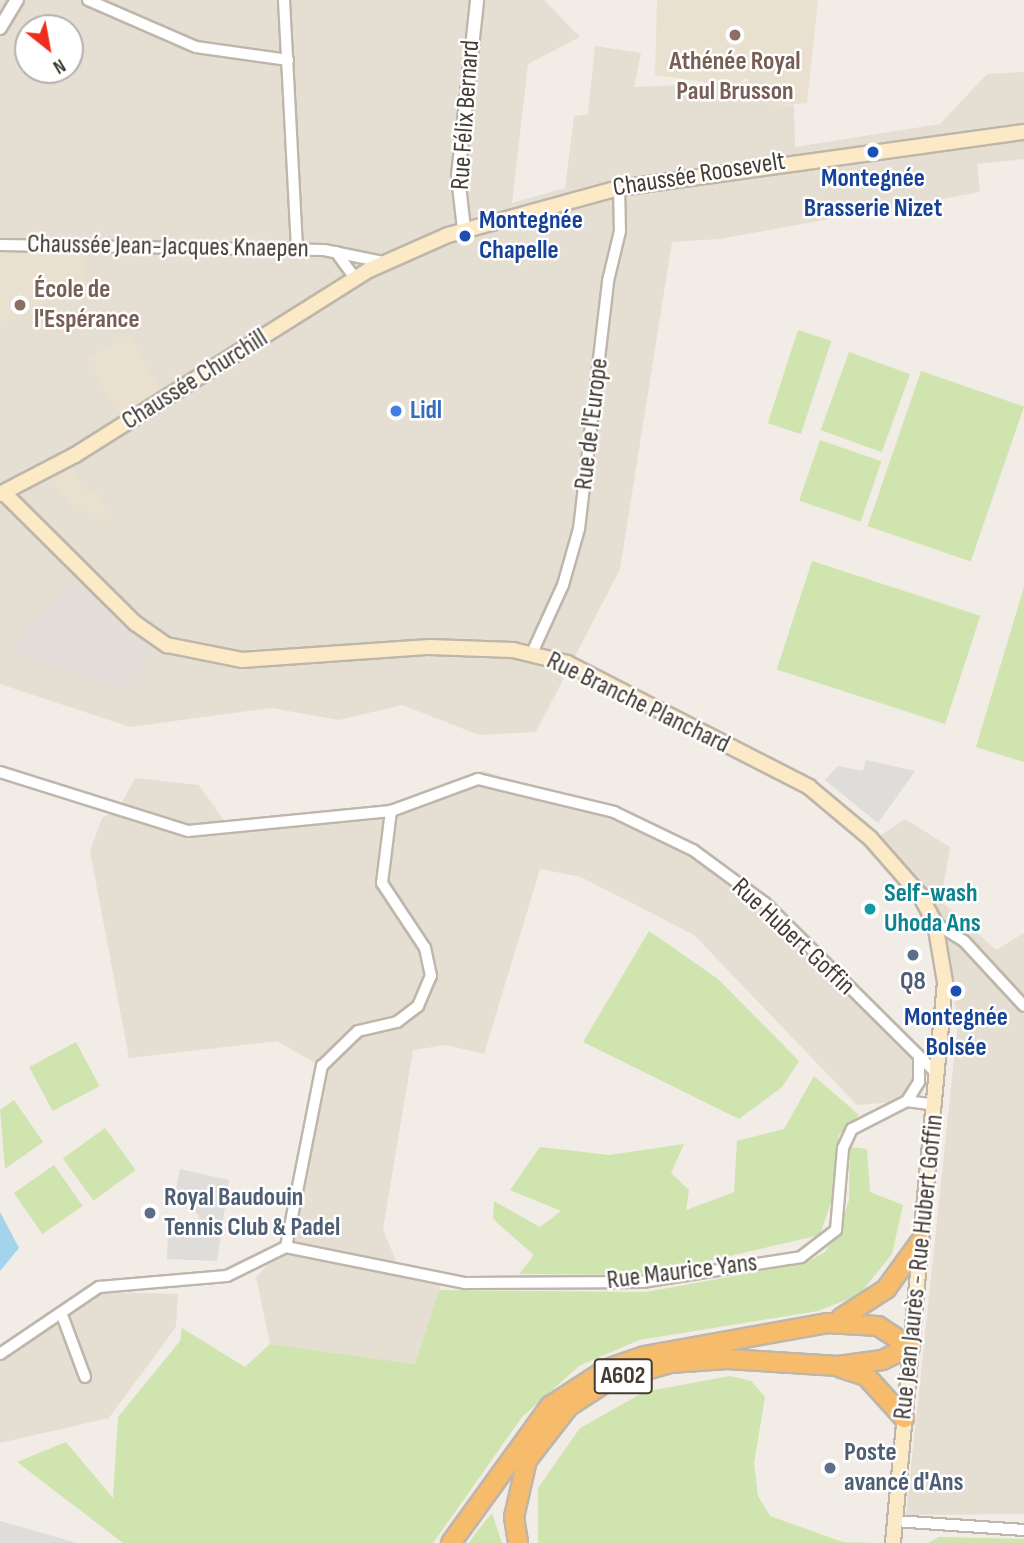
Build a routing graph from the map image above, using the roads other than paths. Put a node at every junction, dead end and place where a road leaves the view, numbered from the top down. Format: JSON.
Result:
{"nodes":[{"id":1,"x":17,"y":0,"type":"edge"},
{"id":2,"x":88,"y":0,"type":"edge"},
{"id":3,"x":284,"y":0,"type":"edge"},
{"id":4,"x":477,"y":0,"type":"edge"},
{"id":5,"x":0,"y":28,"type":"edge"},
{"id":6,"x":288,"y":60,"type":"junction"},
{"id":7,"x":1024,"y":132,"type":"edge"},
{"id":8,"x":619,"y":188,"type":"junction"},
{"id":9,"x":464,"y":229,"type":"junction"},
{"id":10,"x":0,"y":245,"type":"edge"},
{"id":11,"x":297,"y":250,"type":"junction"},
{"id":12,"x":336,"y":252,"type":"junction"},
{"id":13,"x":383,"y":262,"type":"junction"},
{"id":14,"x":355,"y":278,"type":"junction"},
{"id":15,"x":1,"y":492,"type":"edge"},
{"id":16,"x":532,"y":653,"type":"junction"},
{"id":17,"x":0,"y":772,"type":"edge"},
{"id":18,"x":391,"y":811,"type":"junction"},
{"id":19,"x":935,"y":923,"type":"junction"},
{"id":20,"x":1024,"y":1006,"type":"edge"},
{"id":21,"x":919,"y":1056,"type":"junction"},
{"id":22,"x":939,"y":1076,"type":"junction"},
{"id":23,"x":907,"y":1101,"type":"junction"},
{"id":24,"x":935,"y":1105,"type":"junction"},
{"id":25,"x":920,"y":1242,"type":"junction"},
{"id":26,"x":286,"y":1247,"type":"junction"},
{"id":27,"x":62,"y":1315,"type":"junction"},
{"id":28,"x":827,"y":1323,"type":"junction"},
{"id":29,"x":910,"y":1347,"type":"junction"},
{"id":30,"x":0,"y":1354,"type":"edge"},
{"id":31,"x":838,"y":1366,"type":"junction"},
{"id":32,"x":85,"y":1377,"type":"dead end"},
{"id":33,"x":904,"y":1418,"type":"junction"},
{"id":34,"x":895,"y":1521,"type":"junction"},
{"id":35,"x":1024,"y":1530,"type":"edge"},
{"id":36,"x":451,"y":1543,"type":"edge"},
{"id":37,"x":518,"y":1543,"type":"edge"},
{"id":38,"x":893,"y":1543,"type":"edge"}],
"edges":[{"from":1,"to":5,"type":"street"},
{"from":2,"to":6,"type":"street"},
{"from":3,"to":6,"type":"street"},
{"from":4,"to":9,"type":"street","name":"Rue Félix Bernard"},
{"from":6,"to":11,"type":"street"},
{"from":7,"to":8,"type":"main road","name":"Chaussée Roosevelt"},
{"from":8,"to":9,"type":"main road","name":"Chaussée Roosevelt"},
{"from":8,"to":16,"type":"street","name":"Rue de l'Europe"},
{"from":9,"to":13,"type":"main road","name":"Chaussée Roosevelt"},
{"from":10,"to":11,"type":"street","name":"Chaussée Jean-Jacques Knaepen"},
{"from":11,"to":12,"type":"street","name":"Chaussée Jean-Jacques Knaepen"},
{"from":12,"to":13,"type":"street","name":"Chaussée Jean-Jacques Knaepen"},
{"from":12,"to":14,"type":"street","name":"Chaussée Jean-Jacques Knaepen"},
{"from":13,"to":14,"type":"main road","name":"Chaussée Churchill"},
{"from":14,"to":15,"type":"main road","name":"Chaussée Churchill"},
{"from":15,"to":16,"type":"main road","name":"Rue Branche Planchard"},
{"from":16,"to":19,"type":"main road","name":"Rue Branche Planchard"},
{"from":17,"to":18,"type":"street","name":"Rue Hubert Goffin"},
{"from":18,"to":21,"type":"street","name":"Rue Hubert Goffin"},
{"from":18,"to":26,"type":"street"},
{"from":19,"to":20,"type":"street","name":"Rue Branche Planchard"},
{"from":19,"to":22,"type":"main road","name":"Rue Jean Jaurès - Rue Hubert Goffin"},
{"from":21,"to":22,"type":"street","name":"Rue Hubert Goffin"},
{"from":21,"to":23,"type":"street"},
{"from":22,"to":24,"type":"main road","name":"Rue Jean Jaurès - Rue Hubert Goffin"},
{"from":23,"to":24,"type":"street"},
{"from":23,"to":26,"type":"street","name":"Rue Maurice Yans"},
{"from":24,"to":25,"type":"main road","name":"Rue Jean Jaurès - Rue Hubert Goffin"},
{"from":25,"to":28,"type":"highway","number":"A602"},
{"from":25,"to":29,"type":"main road","name":"Rue Jean Jaurès - Rue Hubert Goffin"},
{"from":26,"to":27,"type":"street"},
{"from":27,"to":30,"type":"street"},
{"from":27,"to":32,"type":"street"},
{"from":28,"to":29,"type":"highway","number":"A602"},
{"from":28,"to":36,"type":"highway","number":"A602"},
{"from":29,"to":31,"type":"highway","number":"A602"},
{"from":29,"to":33,"type":"main road","name":"Rue Jean Jaurès - Rue Hubert Goffin"},
{"from":31,"to":33,"type":"highway","number":"A602"},
{"from":31,"to":37,"type":"highway","number":"A602"},
{"from":33,"to":34,"type":"main road","name":"Rue Jean Jaurès - Rue Hubert Goffin"},
{"from":34,"to":35,"type":"street"},
{"from":34,"to":38,"type":"main road","name":"Rue Jean Jaurès - Rue Hubert Goffin"}]}
